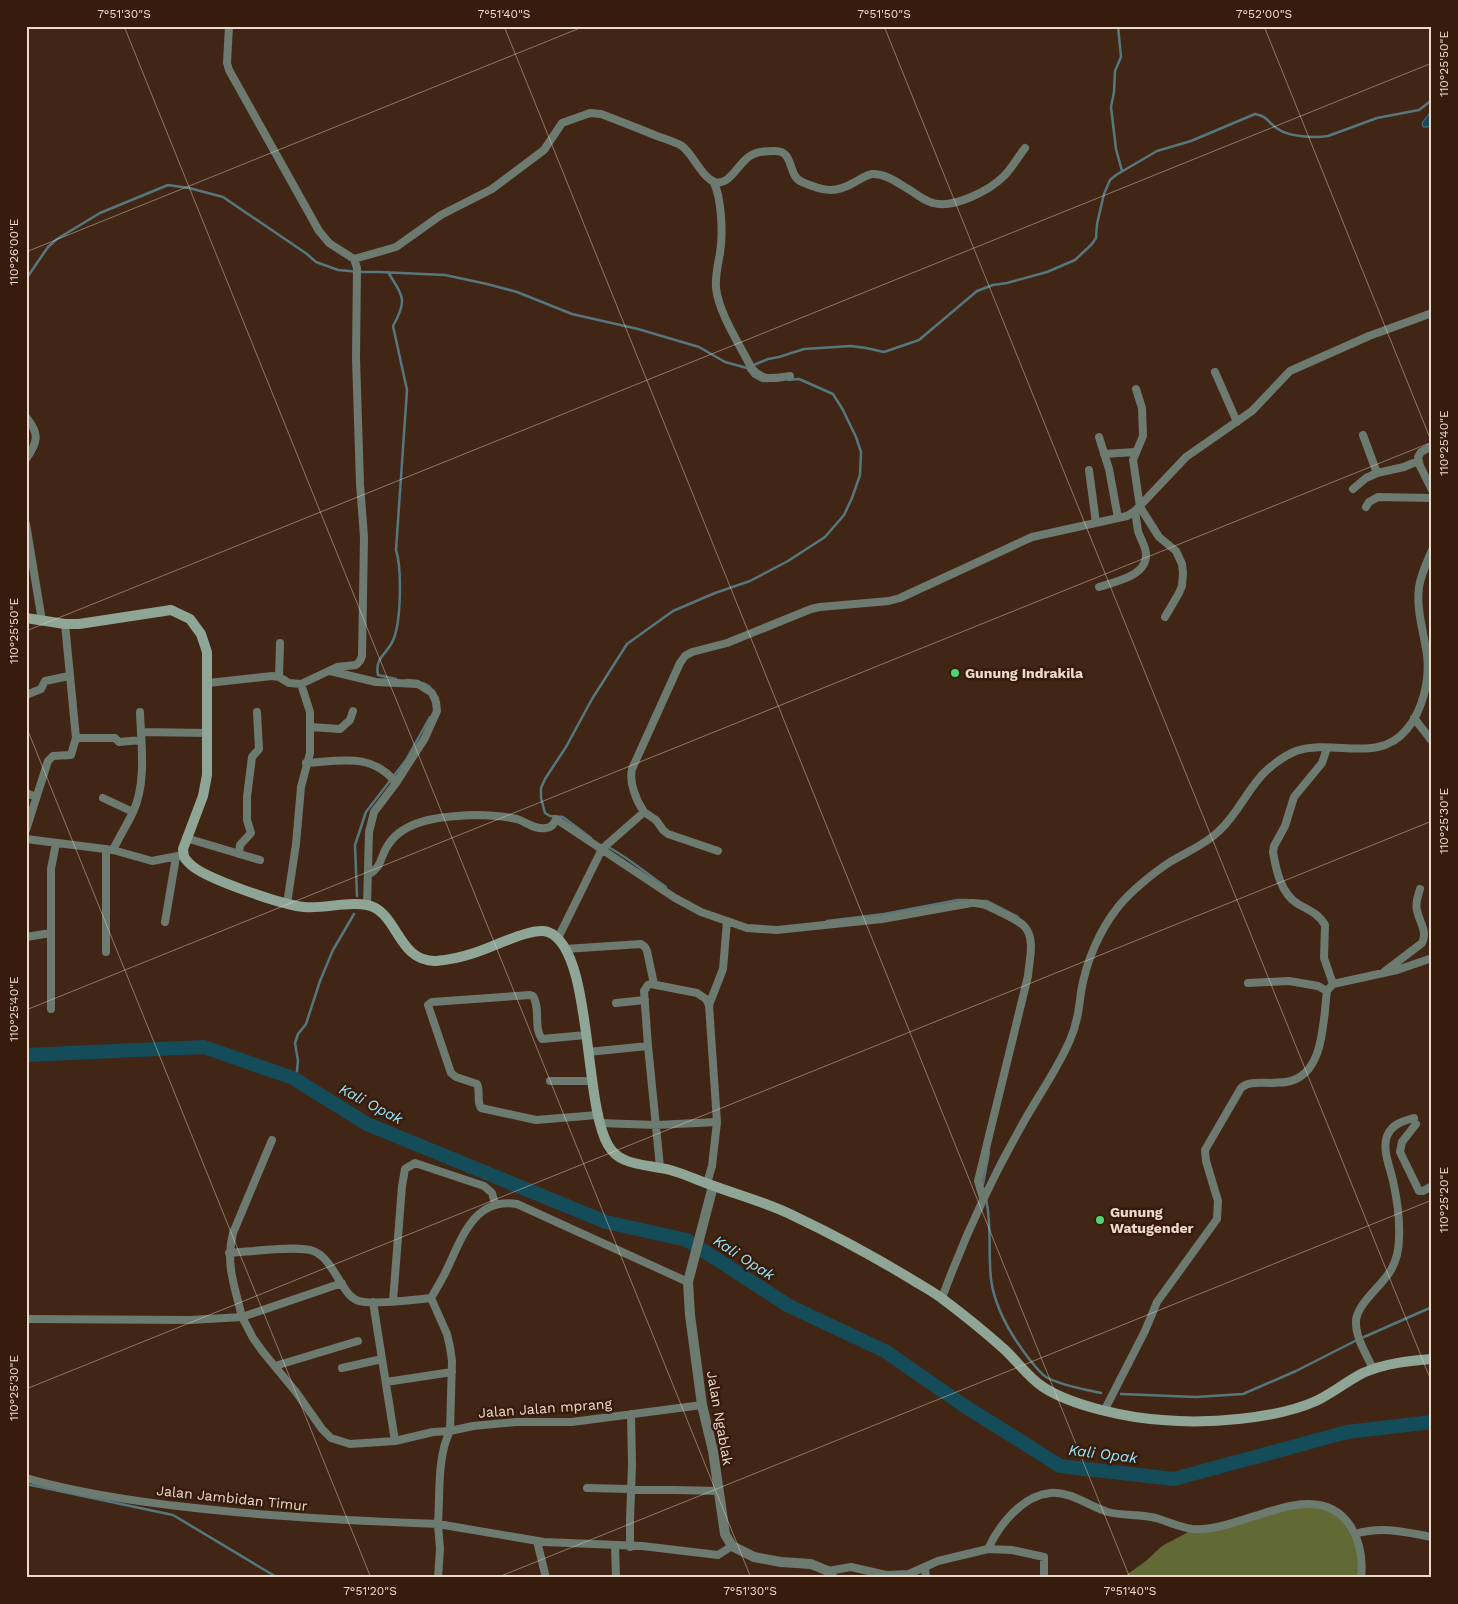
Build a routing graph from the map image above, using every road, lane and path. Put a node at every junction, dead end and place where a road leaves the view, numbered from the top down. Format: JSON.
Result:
{"nodes":[{"id":1,"x":229,"y":26,"type":"edge"},
{"id":2,"x":1024,"y":148,"type":"dead end"},
{"id":3,"x":714,"y":181,"type":"junction"},
{"id":4,"x":354,"y":259,"type":"junction"},
{"id":5,"x":1432,"y":313,"type":"edge"},
{"id":6,"x":1215,"y":372,"type":"dead end"},
{"id":7,"x":790,"y":376,"type":"dead end"},
{"id":8,"x":1136,"y":389,"type":"dead end"},
{"id":9,"x":26,"y":417,"type":"edge"},
{"id":10,"x":1237,"y":422,"type":"junction"},
{"id":11,"x":1363,"y":435,"type":"dead end"},
{"id":12,"x":1099,"y":437,"type":"dead end"},
{"id":13,"x":1432,"y":446,"type":"edge"},
{"id":14,"x":1135,"y":452,"type":"junction"},
{"id":15,"x":1104,"y":454,"type":"junction"},
{"id":16,"x":26,"y":459,"type":"edge"},
{"id":17,"x":1418,"y":461,"type":"junction"},
{"id":18,"x":1090,"y":470,"type":"dead end"},
{"id":19,"x":1377,"y":473,"type":"junction"},
{"id":20,"x":1353,"y":490,"type":"dead end"},
{"id":21,"x":1432,"y":490,"type":"edge"},
{"id":22,"x":1432,"y":498,"type":"edge"},
{"id":23,"x":1366,"y":506,"type":"dead end"},
{"id":24,"x":1138,"y":509,"type":"junction"},
{"id":25,"x":1118,"y":518,"type":"junction"},
{"id":26,"x":1096,"y":523,"type":"junction"},
{"id":27,"x":26,"y":524,"type":"edge"},
{"id":28,"x":1432,"y":550,"type":"edge"},
{"id":29,"x":1099,"y":587,"type":"dead end"},
{"id":30,"x":1165,"y":617,"type":"dead end"},
{"id":31,"x":26,"y":618,"type":"edge"},
{"id":32,"x":42,"y":621,"type":"junction"},
{"id":33,"x":65,"y":624,"type":"junction"},
{"id":34,"x":280,"y":643,"type":"dead end"},
{"id":35,"x":329,"y":670,"type":"junction"},
{"id":36,"x":69,"y":676,"type":"junction"},
{"id":37,"x":279,"y":677,"type":"junction"},
{"id":38,"x":208,"y":683,"type":"junction"},
{"id":39,"x":301,"y":684,"type":"junction"},
{"id":40,"x":26,"y":695,"type":"edge"},
{"id":41,"x":140,"y":712,"type":"dead end"},
{"id":42,"x":257,"y":712,"type":"dead end"},
{"id":43,"x":353,"y":712,"type":"dead end"},
{"id":44,"x":1414,"y":718,"type":"junction"},
{"id":45,"x":310,"y":727,"type":"junction"},
{"id":46,"x":207,"y":733,"type":"junction"},
{"id":47,"x":141,"y":736,"type":"junction"},
{"id":48,"x":76,"y":738,"type":"junction"},
{"id":49,"x":1432,"y":741,"type":"edge"},
{"id":50,"x":1327,"y":748,"type":"junction"},
{"id":51,"x":306,"y":763,"type":"junction"},
{"id":52,"x":393,"y":779,"type":"junction"},
{"id":53,"x":26,"y":793,"type":"edge"},
{"id":54,"x":36,"y":797,"type":"junction"},
{"id":55,"x":103,"y":798,"type":"dead end"},
{"id":56,"x":133,"y":812,"type":"junction"},
{"id":57,"x":644,"y":812,"type":"junction"},
{"id":58,"x":26,"y":830,"type":"edge"},
{"id":59,"x":186,"y":838,"type":"junction"},
{"id":60,"x":26,"y":839,"type":"edge"},
{"id":61,"x":56,"y":843,"type":"junction"},
{"id":62,"x":602,"y":849,"type":"junction"},
{"id":63,"x":109,"y":850,"type":"junction"},
{"id":64,"x":718,"y":851,"type":"dead end"},
{"id":65,"x":239,"y":854,"type":"junction"},
{"id":66,"x":180,"y":856,"type":"junction"},
{"id":67,"x":260,"y":860,"type":"dead end"},
{"id":68,"x":368,"y":875,"type":"junction"},
{"id":69,"x":1420,"y":890,"type":"dead end"},
{"id":70,"x":287,"y":904,"type":"junction"},
{"id":71,"x":367,"y":905,"type":"junction"},
{"id":72,"x":727,"y":921,"type":"junction"},
{"id":73,"x":165,"y":922,"type":"dead end"},
{"id":74,"x":51,"y":933,"type":"junction"},
{"id":75,"x":26,"y":938,"type":"edge"},
{"id":76,"x":558,"y":938,"type":"junction"},
{"id":77,"x":565,"y":949,"type":"junction"},
{"id":78,"x":106,"y":952,"type":"dead end"},
{"id":79,"x":1432,"y":958,"type":"edge"},
{"id":80,"x":1382,"y":973,"type":"junction"},
{"id":81,"x":1248,"y":983,"type":"dead end"},
{"id":82,"x":654,"y":984,"type":"junction"},
{"id":83,"x":1333,"y":984,"type":"junction"},
{"id":84,"x":1327,"y":991,"type":"junction"},
{"id":85,"x":645,"y":1000,"type":"junction"},
{"id":86,"x":616,"y":1003,"type":"dead end"},
{"id":87,"x":708,"y":1005,"type":"junction"},
{"id":88,"x":51,"y":1010,"type":"dead end"},
{"id":89,"x":586,"y":1034,"type":"junction"},
{"id":90,"x":648,"y":1046,"type":"junction"},
{"id":91,"x":588,"y":1052,"type":"junction"},
{"id":92,"x":550,"y":1081,"type":"dead end"},
{"id":93,"x":592,"y":1081,"type":"junction"},
{"id":94,"x":598,"y":1119,"type":"junction"},
{"id":95,"x":716,"y":1122,"type":"junction"},
{"id":96,"x":656,"y":1125,"type":"junction"},
{"id":97,"x":272,"y":1140,"type":"dead end"},
{"id":98,"x":660,"y":1167,"type":"junction"},
{"id":99,"x":710,"y":1184,"type":"junction"},
{"id":100,"x":1432,"y":1186,"type":"edge"},
{"id":101,"x":983,"y":1198,"type":"junction"},
{"id":102,"x":495,"y":1204,"type":"junction"},
{"id":103,"x":229,"y":1253,"type":"junction"},
{"id":104,"x":688,"y":1282,"type":"junction"},
{"id":105,"x":342,"y":1283,"type":"junction"},
{"id":106,"x":432,"y":1298,"type":"junction"},
{"id":107,"x":942,"y":1298,"type":"junction"},
{"id":108,"x":393,"y":1301,"type":"junction"},
{"id":109,"x":373,"y":1302,"type":"junction"},
{"id":110,"x":242,"y":1317,"type":"junction"},
{"id":111,"x":26,"y":1319,"type":"edge"},
{"id":112,"x":358,"y":1341,"type":"dead end"},
{"id":113,"x":382,"y":1359,"type":"junction"},
{"id":114,"x":1432,"y":1359,"type":"edge"},
{"id":115,"x":275,"y":1366,"type":"junction"},
{"id":116,"x":342,"y":1368,"type":"dead end"},
{"id":117,"x":1373,"y":1369,"type":"junction"},
{"id":118,"x":452,"y":1372,"type":"junction"},
{"id":119,"x":386,"y":1382,"type":"junction"},
{"id":120,"x":702,"y":1404,"type":"junction"},
{"id":121,"x":1104,"y":1411,"type":"junction"},
{"id":122,"x":631,"y":1414,"type":"junction"},
{"id":123,"x":450,"y":1431,"type":"junction"},
{"id":124,"x":395,"y":1441,"type":"junction"},
{"id":125,"x":26,"y":1478,"type":"edge"},
{"id":126,"x":587,"y":1488,"type":"dead end"},
{"id":127,"x":631,"y":1488,"type":"junction"},
{"id":128,"x":718,"y":1491,"type":"junction"},
{"id":129,"x":438,"y":1524,"type":"junction"},
{"id":130,"x":1355,"y":1534,"type":"junction"},
{"id":131,"x":1432,"y":1537,"type":"edge"},
{"id":132,"x":537,"y":1541,"type":"junction"},
{"id":133,"x":615,"y":1546,"type":"junction"},
{"id":134,"x":732,"y":1546,"type":"junction"},
{"id":135,"x":630,"y":1547,"type":"junction"},
{"id":136,"x":988,"y":1548,"type":"junction"},
{"id":137,"x":925,"y":1568,"type":"junction"},
{"id":138,"x":831,"y":1574,"type":"edge"},
{"id":139,"x":438,"y":1578,"type":"edge"},
{"id":140,"x":546,"y":1578,"type":"edge"},
{"id":141,"x":616,"y":1578,"type":"edge"},
{"id":142,"x":926,"y":1578,"type":"edge"},
{"id":143,"x":1044,"y":1578,"type":"edge"},
{"id":144,"x":1361,"y":1578,"type":"edge"}],
"edges":[{"from":1,"to":4,"type":"street"},
{"from":2,"to":3,"type":"street"},
{"from":3,"to":4,"type":"street"},
{"from":3,"to":7,"type":"street"},
{"from":4,"to":35,"type":"street"},
{"from":5,"to":10,"type":"street"},
{"from":6,"to":10,"type":"street"},
{"from":8,"to":14,"type":"street"},
{"from":9,"to":16,"type":"street"},
{"from":10,"to":24,"type":"street"},
{"from":11,"to":19,"type":"street"},
{"from":12,"to":15,"type":"street"},
{"from":13,"to":17,"type":"street"},
{"from":14,"to":15,"type":"street"},
{"from":14,"to":24,"type":"street"},
{"from":15,"to":25,"type":"street"},
{"from":17,"to":19,"type":"street"},
{"from":17,"to":21,"type":"street"},
{"from":18,"to":26,"type":"street"},
{"from":19,"to":20,"type":"street"},
{"from":22,"to":23,"type":"street"},
{"from":24,"to":25,"type":"street"},
{"from":24,"to":29,"type":"street"},
{"from":24,"to":30,"type":"street"},
{"from":25,"to":26,"type":"street"},
{"from":26,"to":57,"type":"street"},
{"from":27,"to":32,"type":"street"},
{"from":28,"to":44,"type":"street"},
{"from":31,"to":32,"type":"main road"},
{"from":32,"to":33,"type":"main road"},
{"from":33,"to":36,"type":"street"},
{"from":33,"to":38,"type":"main road"},
{"from":34,"to":37,"type":"street"},
{"from":35,"to":39,"type":"street"},
{"from":35,"to":52,"type":"street"},
{"from":36,"to":40,"type":"street"},
{"from":36,"to":48,"type":"street"},
{"from":37,"to":38,"type":"street"},
{"from":37,"to":39,"type":"street"},
{"from":38,"to":46,"type":"main road"},
{"from":39,"to":45,"type":"street"},
{"from":41,"to":47,"type":"street"},
{"from":42,"to":65,"type":"street"},
{"from":43,"to":45,"type":"street"},
{"from":44,"to":49,"type":"street"},
{"from":44,"to":50,"type":"street"},
{"from":45,"to":51,"type":"street"},
{"from":46,"to":47,"type":"street"},
{"from":46,"to":59,"type":"main road"},
{"from":47,"to":48,"type":"street"},
{"from":47,"to":56,"type":"street"},
{"from":48,"to":54,"type":"street"},
{"from":50,"to":83,"type":"street"},
{"from":50,"to":101,"type":"street"},
{"from":51,"to":52,"type":"street"},
{"from":51,"to":70,"type":"street"},
{"from":52,"to":68,"type":"street"},
{"from":53,"to":54,"type":"street"},
{"from":54,"to":58,"type":"street"},
{"from":55,"to":56,"type":"street"},
{"from":56,"to":63,"type":"street"},
{"from":57,"to":62,"type":"street"},
{"from":57,"to":64,"type":"street"},
{"from":59,"to":65,"type":"street"},
{"from":59,"to":66,"type":"main road"},
{"from":60,"to":61,"type":"street"},
{"from":61,"to":63,"type":"street"},
{"from":61,"to":74,"type":"street"},
{"from":62,"to":68,"type":"street"},
{"from":62,"to":72,"type":"street"},
{"from":62,"to":76,"type":"street"},
{"from":63,"to":66,"type":"street"},
{"from":63,"to":78,"type":"street"},
{"from":65,"to":67,"type":"street"},
{"from":66,"to":70,"type":"main road"},
{"from":66,"to":73,"type":"street"},
{"from":68,"to":71,"type":"street"},
{"from":69,"to":80,"type":"street"},
{"from":70,"to":71,"type":"main road"},
{"from":71,"to":76,"type":"main road"},
{"from":72,"to":87,"type":"street"},
{"from":72,"to":101,"type":"street"},
{"from":74,"to":75,"type":"street"},
{"from":74,"to":88,"type":"street"},
{"from":76,"to":77,"type":"main road"},
{"from":77,"to":82,"type":"street"},
{"from":77,"to":89,"type":"main road"},
{"from":79,"to":80,"type":"street"},
{"from":80,"to":83,"type":"street"},
{"from":81,"to":84,"type":"street"},
{"from":82,"to":85,"type":"street"},
{"from":82,"to":87,"type":"street"},
{"from":83,"to":84,"type":"street"},
{"from":84,"to":121,"type":"street"},
{"from":85,"to":86,"type":"street"},
{"from":85,"to":90,"type":"street"},
{"from":87,"to":95,"type":"street"},
{"from":89,"to":91,"type":"main road"},
{"from":89,"to":94,"type":"street"},
{"from":90,"to":91,"type":"street"},
{"from":90,"to":96,"type":"street"},
{"from":91,"to":93,"type":"main road"},
{"from":92,"to":93,"type":"street"},
{"from":93,"to":94,"type":"main road"},
{"from":94,"to":96,"type":"street"},
{"from":94,"to":98,"type":"main road"},
{"from":95,"to":96,"type":"street"},
{"from":95,"to":99,"type":"street"},
{"from":96,"to":98,"type":"street"},
{"from":97,"to":103,"type":"street"},
{"from":98,"to":99,"type":"main road"},
{"from":99,"to":104,"type":"street","name":"Jalan Ngablak"},
{"from":99,"to":107,"type":"main road"},
{"from":100,"to":117,"type":"street"},
{"from":101,"to":107,"type":"street"},
{"from":102,"to":104,"type":"street"},
{"from":102,"to":106,"type":"street"},
{"from":102,"to":108,"type":"street"},
{"from":103,"to":105,"type":"street"},
{"from":103,"to":110,"type":"street","name":"Jalan Jalan mprang"},
{"from":104,"to":120,"type":"street","name":"Jalan Ngablak"},
{"from":105,"to":109,"type":"street"},
{"from":105,"to":110,"type":"street"},
{"from":106,"to":108,"type":"street"},
{"from":106,"to":118,"type":"street"},
{"from":107,"to":121,"type":"main road"},
{"from":108,"to":109,"type":"street"},
{"from":109,"to":113,"type":"street"},
{"from":110,"to":111,"type":"street"},
{"from":110,"to":115,"type":"street","name":"Jalan Jalan mprang"},
{"from":112,"to":115,"type":"street"},
{"from":113,"to":116,"type":"street"},
{"from":113,"to":119,"type":"street"},
{"from":114,"to":117,"type":"main road"},
{"from":115,"to":124,"type":"street","name":"Jalan Jalan mprang"},
{"from":117,"to":121,"type":"main road"},
{"from":118,"to":119,"type":"street"},
{"from":118,"to":123,"type":"street"},
{"from":119,"to":124,"type":"street"},
{"from":120,"to":122,"type":"street","name":"Jalan Jalan mprang"},
{"from":120,"to":128,"type":"street","name":"Jalan Ngablak"},
{"from":122,"to":123,"type":"street","name":"Jalan Jalan mprang"},
{"from":122,"to":127,"type":"street"},
{"from":123,"to":124,"type":"street","name":"Jalan Jalan mprang"},
{"from":123,"to":129,"type":"street"},
{"from":125,"to":129,"type":"street","name":"Jalan Jambidan Timur"},
{"from":126,"to":127,"type":"street"},
{"from":127,"to":128,"type":"street"},
{"from":127,"to":135,"type":"street"},
{"from":128,"to":134,"type":"street","name":"Jalan Ngablak"},
{"from":129,"to":132,"type":"street","name":"Jalan Jambidan Timur"},
{"from":129,"to":139,"type":"street"},
{"from":130,"to":131,"type":"street"},
{"from":130,"to":136,"type":"street"},
{"from":130,"to":144,"type":"street"},
{"from":132,"to":133,"type":"street","name":"Jalan Jambidan Timur"},
{"from":132,"to":140,"type":"street"},
{"from":133,"to":135,"type":"street","name":"Jalan Jambidan Timur"},
{"from":133,"to":141,"type":"street"},
{"from":134,"to":135,"type":"street","name":"Jalan Jambidan Timur"},
{"from":134,"to":138,"type":"street"},
{"from":136,"to":137,"type":"street"},
{"from":136,"to":143,"type":"street"},
{"from":137,"to":138,"type":"street"},
{"from":137,"to":142,"type":"street"}]}
